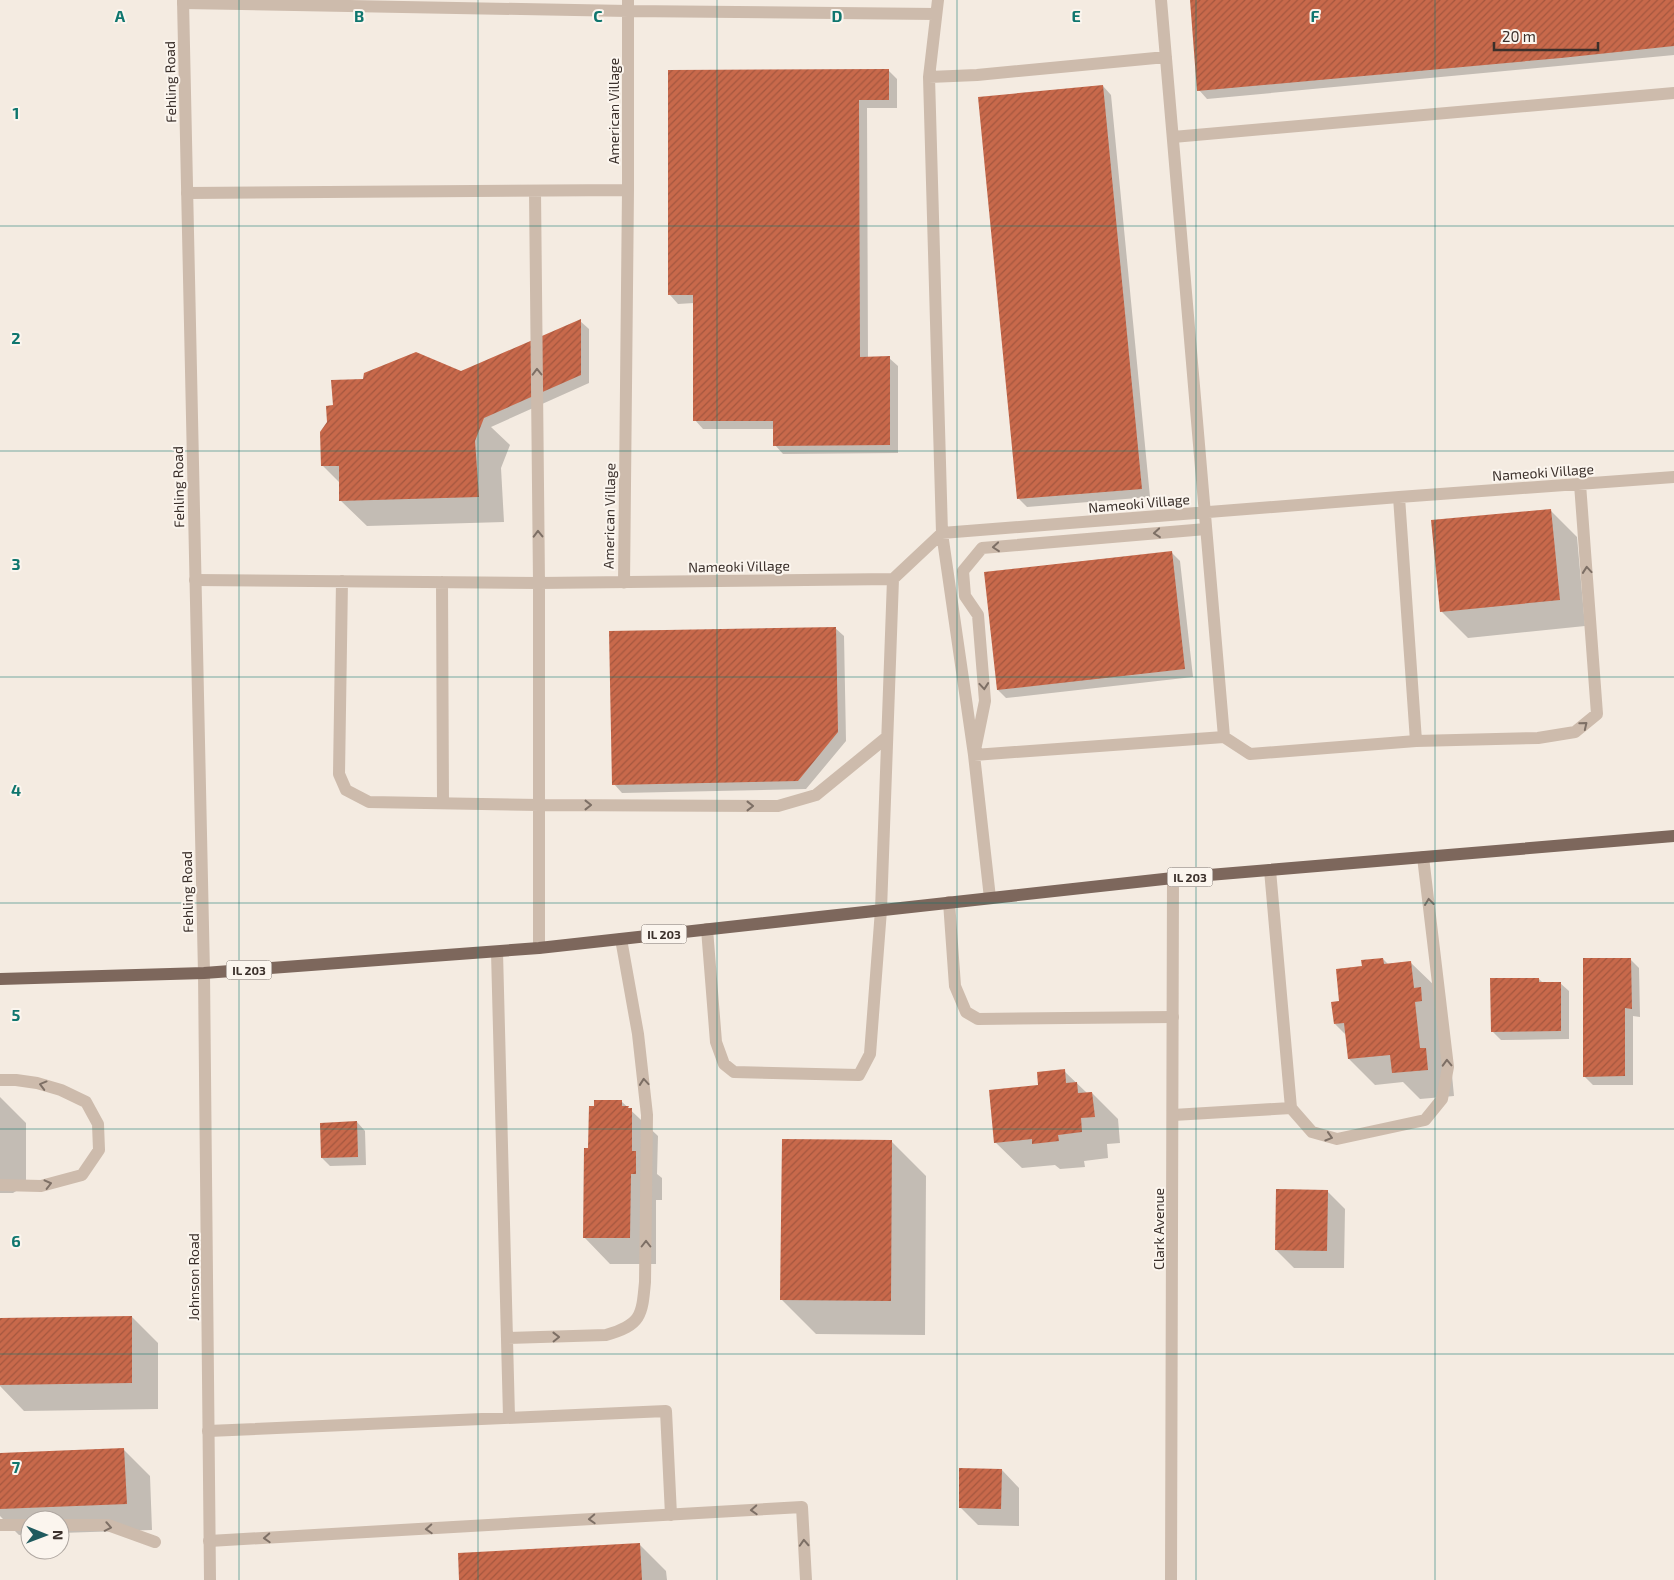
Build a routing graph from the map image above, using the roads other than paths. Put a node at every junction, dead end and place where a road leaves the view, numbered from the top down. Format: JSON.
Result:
{"nodes":[{"id":1,"x":938,"y":0,"type":"edge"},
{"id":2,"x":1161,"y":0,"type":"edge"},
{"id":3,"x":183,"y":1,"type":"edge"},
{"id":4,"x":628,"y":6,"type":"edge"},
{"id":5,"x":936,"y":14,"type":"junction"},
{"id":6,"x":1166,"y":57,"type":"junction"},
{"id":7,"x":929,"y":77,"type":"junction"},
{"id":8,"x":1674,"y":93,"type":"edge"},
{"id":9,"x":1173,"y":137,"type":"junction"},
{"id":10,"x":628,"y":190,"type":"junction"},
{"id":11,"x":535,"y":191,"type":"junction"},
{"id":12,"x":187,"y":193,"type":"junction"},
{"id":13,"x":1674,"y":477,"type":"edge"},
{"id":14,"x":1580,"y":484,"type":"junction"},
{"id":15,"x":1399,"y":497,"type":"junction"},
{"id":16,"x":1205,"y":512,"type":"junction"},
{"id":17,"x":1206,"y":529,"type":"junction"},
{"id":18,"x":942,"y":533,"type":"junction"},
{"id":19,"x":893,"y":579,"type":"junction"},
{"id":20,"x":195,"y":580,"type":"junction"},
{"id":21,"x":342,"y":581,"type":"junction"},
{"id":22,"x":442,"y":582,"type":"junction"},
{"id":23,"x":624,"y":582,"type":"junction"},
{"id":24,"x":539,"y":583,"type":"junction"},
{"id":25,"x":887,"y":737,"type":"junction"},
{"id":26,"x":1224,"y":737,"type":"junction"},
{"id":27,"x":1416,"y":740,"type":"junction"},
{"id":28,"x":974,"y":755,"type":"junction"},
{"id":29,"x":443,"y":803,"type":"junction"},
{"id":30,"x":539,"y":805,"type":"junction"},
{"id":31,"x":1674,"y":836,"type":"edge"},
{"id":32,"x":1423,"y":857,"type":"junction"},
{"id":33,"x":1270,"y":870,"type":"junction"},
{"id":34,"x":1173,"y":878,"type":"junction"},
{"id":35,"x":990,"y":898,"type":"junction"},
{"id":36,"x":949,"y":902,"type":"junction"},
{"id":37,"x":881,"y":910,"type":"junction"},
{"id":38,"x":707,"y":930,"type":"junction"},
{"id":39,"x":621,"y":939,"type":"junction"},
{"id":40,"x":539,"y":948,"type":"junction"},
{"id":41,"x":497,"y":952,"type":"junction"},
{"id":42,"x":204,"y":973,"type":"junction"},
{"id":43,"x":0,"y":979,"type":"edge"},
{"id":44,"x":1173,"y":1017,"type":"junction"},
{"id":45,"x":0,"y":1080,"type":"edge"},
{"id":46,"x":1291,"y":1108,"type":"junction"},
{"id":47,"x":1173,"y":1115,"type":"junction"},
{"id":48,"x":0,"y":1185,"type":"edge"},
{"id":49,"x":507,"y":1338,"type":"junction"},
{"id":50,"x":509,"y":1417,"type":"junction"},
{"id":51,"x":208,"y":1431,"type":"junction"},
{"id":52,"x":671,"y":1514,"type":"junction"},
{"id":53,"x":0,"y":1525,"type":"edge"},
{"id":54,"x":20,"y":1525,"type":"edge"},
{"id":55,"x":70,"y":1525,"type":"edge"},
{"id":56,"x":209,"y":1541,"type":"junction"},
{"id":57,"x":155,"y":1542,"type":"dead end"},
{"id":58,"x":210,"y":1580,"type":"edge"},
{"id":59,"x":806,"y":1580,"type":"edge"},
{"id":60,"x":1171,"y":1580,"type":"edge"}],
"edges":[{"from":1,"to":5,"type":"street"},
{"from":2,"to":6,"type":"street"},
{"from":3,"to":4,"type":"street"},
{"from":3,"to":12,"type":"street","name":"Fehling Road"},
{"from":4,"to":5,"type":"street"},
{"from":4,"to":10,"type":"street","name":"American Village"},
{"from":5,"to":7,"type":"street"},
{"from":6,"to":7,"type":"street"},
{"from":6,"to":9,"type":"street"},
{"from":7,"to":18,"type":"street"},
{"from":8,"to":9,"type":"street"},
{"from":9,"to":16,"type":"street"},
{"from":10,"to":11,"type":"street"},
{"from":10,"to":23,"type":"street","name":"American Village"},
{"from":11,"to":12,"type":"street"},
{"from":24,"to":11,"type":"street","one_way":true},
{"from":12,"to":20,"type":"street","name":"Fehling Road"},
{"from":13,"to":14,"type":"street","name":"Nameoki Village"},
{"from":14,"to":15,"type":"street","name":"Nameoki Village"},
{"from":27,"to":14,"type":"street","one_way":true},
{"from":15,"to":16,"type":"street","name":"Nameoki Village"},
{"from":15,"to":27,"type":"street"},
{"from":16,"to":17,"type":"street"},
{"from":16,"to":18,"type":"street","name":"Nameoki Village"},
{"from":17,"to":26,"type":"street"},
{"from":17,"to":28,"type":"street","one_way":true},
{"from":18,"to":19,"type":"street"},
{"from":18,"to":28,"type":"street"},
{"from":19,"to":23,"type":"street","name":"Nameoki Village"},
{"from":19,"to":25,"type":"street"},
{"from":20,"to":21,"type":"street","name":"American Village"},
{"from":20,"to":42,"type":"street","name":"Fehling Road"},
{"from":21,"to":22,"type":"street","name":"American Village"},
{"from":21,"to":29,"type":"street"},
{"from":22,"to":24,"type":"street","name":"American Village"},
{"from":22,"to":29,"type":"street"},
{"from":23,"to":24,"type":"street","name":"American Village"},
{"from":24,"to":30,"type":"street"},
{"from":30,"to":25,"type":"street","one_way":true},
{"from":25,"to":37,"type":"street"},
{"from":26,"to":27,"type":"street"},
{"from":26,"to":28,"type":"street"},
{"from":28,"to":35,"type":"street"},
{"from":29,"to":30,"type":"street"},
{"from":30,"to":40,"type":"street"},
{"from":31,"to":32,"type":"main road","number":"IL 203"},
{"from":32,"to":33,"type":"main road","number":"IL 203"},
{"from":46,"to":32,"type":"street","one_way":true},
{"from":33,"to":34,"type":"main road","number":"IL 203"},
{"from":33,"to":46,"type":"street"},
{"from":34,"to":35,"type":"main road","number":"IL 203"},
{"from":34,"to":44,"type":"street","name":"Clark Avenue"},
{"from":35,"to":36,"type":"main road","number":"IL 203"},
{"from":36,"to":37,"type":"main road","number":"IL 203"},
{"from":36,"to":44,"type":"street"},
{"from":37,"to":38,"type":"main road","number":"IL 203"},
{"from":37,"to":38,"type":"street"},
{"from":38,"to":39,"type":"main road","number":"IL 203"},
{"from":39,"to":40,"type":"main road","number":"IL 203"},
{"from":49,"to":39,"type":"street","one_way":true},
{"from":40,"to":41,"type":"main road","number":"IL 203"},
{"from":41,"to":42,"type":"main road","number":"IL 203"},
{"from":41,"to":49,"type":"street"},
{"from":42,"to":43,"type":"main road","number":"IL 203"},
{"from":42,"to":51,"type":"street","name":"Johnson Road"},
{"from":44,"to":47,"type":"street","name":"Clark Avenue"},
{"from":48,"to":45,"type":"street","one_way":true},
{"from":46,"to":47,"type":"street"},
{"from":47,"to":60,"type":"street","name":"Clark Avenue"},
{"from":49,"to":50,"type":"street"},
{"from":50,"to":51,"type":"street"},
{"from":50,"to":52,"type":"street"},
{"from":51,"to":56,"type":"street","name":"Johnson Road"},
{"from":52,"to":56,"type":"street","one_way":true},
{"from":59,"to":52,"type":"street","one_way":true},
{"from":53,"to":54,"type":"street"},
{"from":55,"to":57,"type":"street","one_way":true},
{"from":56,"to":58,"type":"street","name":"Johnson Road"}]}
